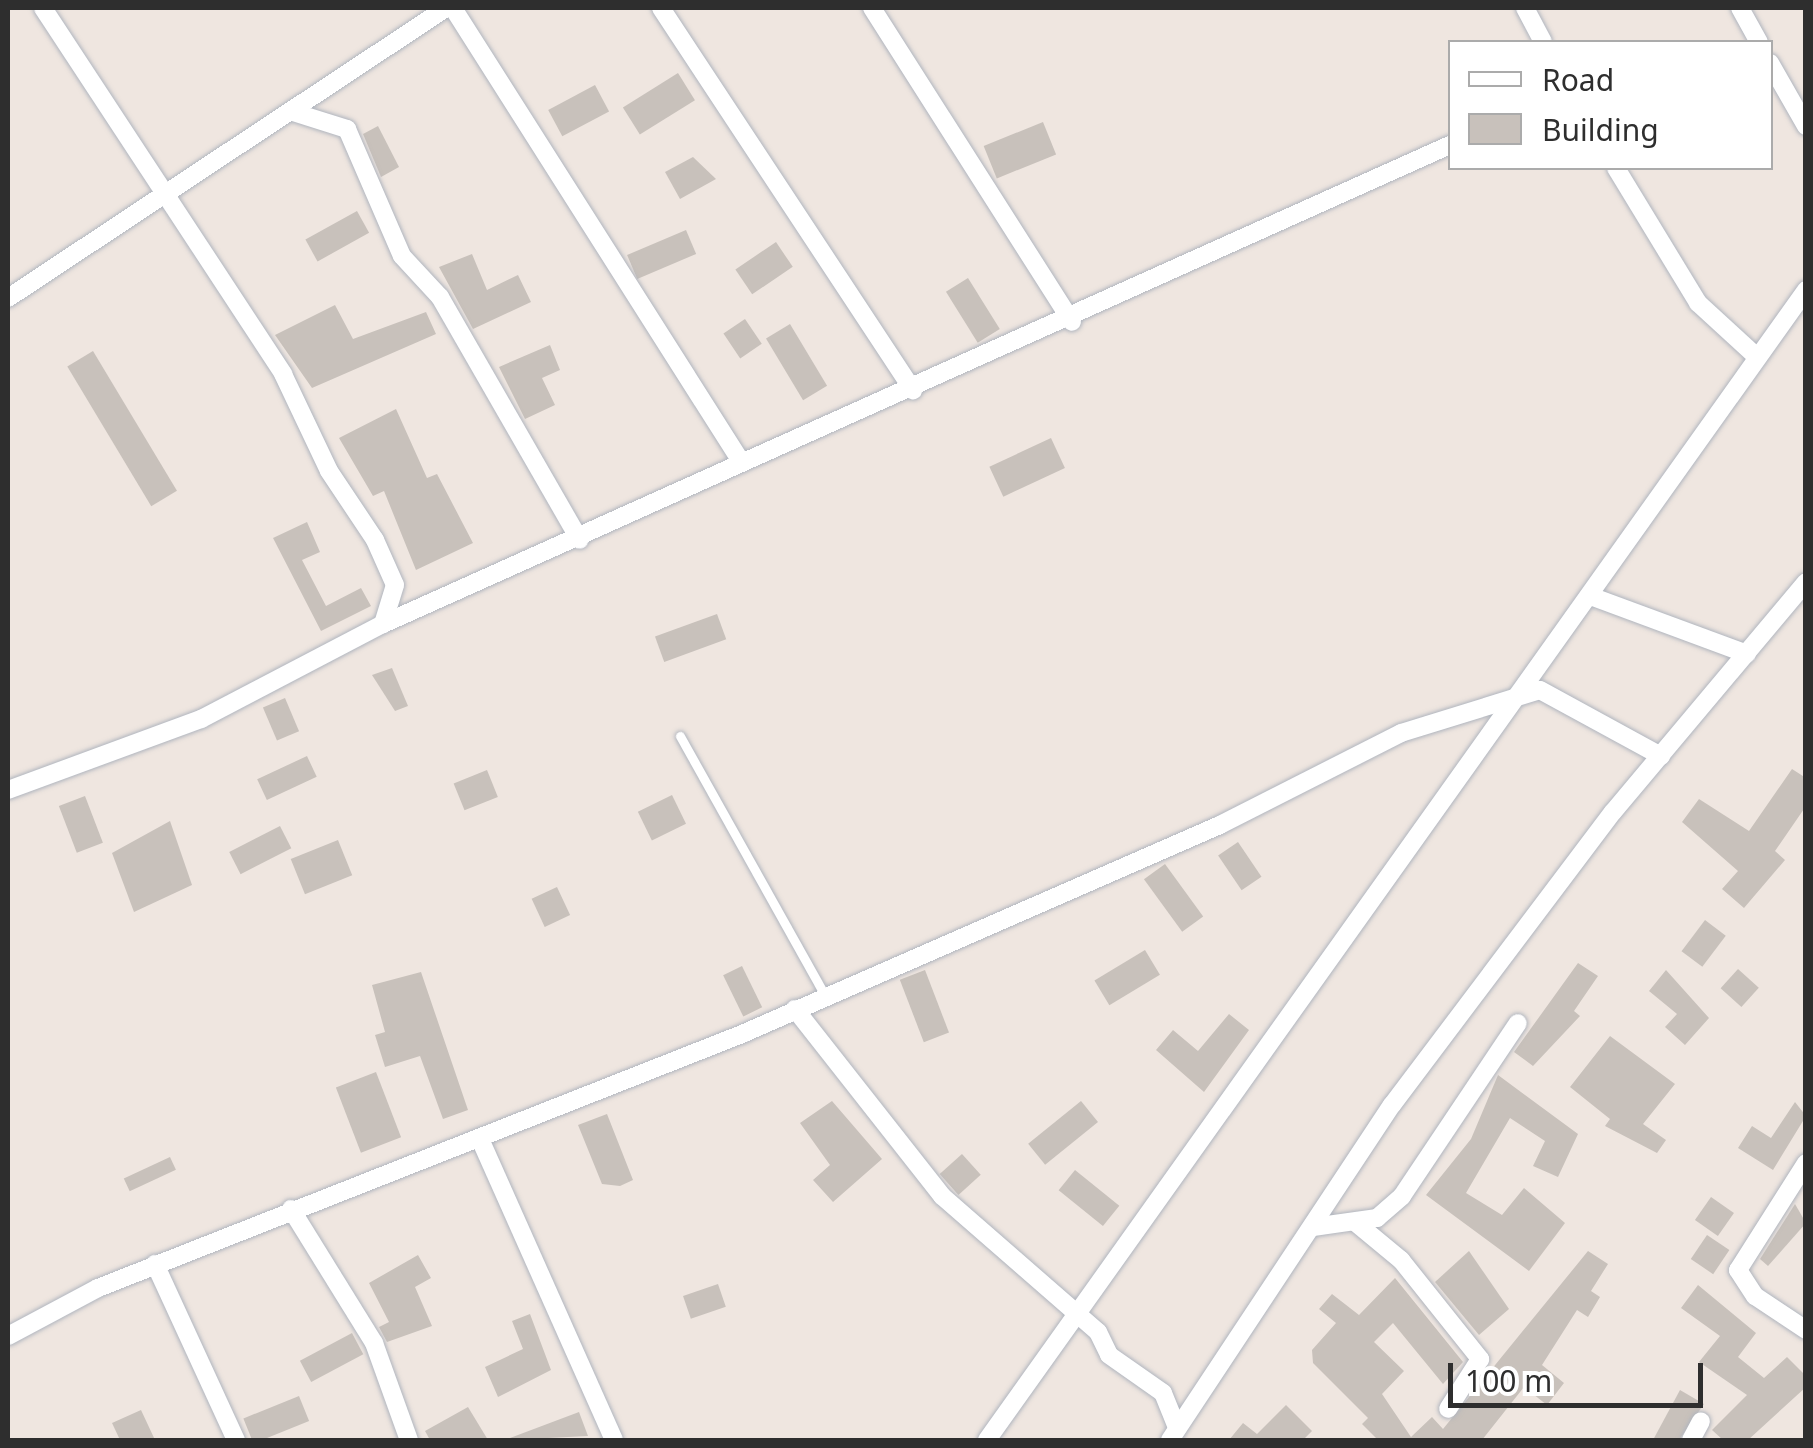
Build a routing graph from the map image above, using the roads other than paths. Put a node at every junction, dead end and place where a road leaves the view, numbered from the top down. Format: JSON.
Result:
{"nodes":[{"id":1,"x":43,"y":8,"type":"edge"},
{"id":2,"x":450,"y":8,"type":"edge"},
{"id":3,"x":660,"y":8,"type":"edge"},
{"id":4,"x":872,"y":8,"type":"edge"},
{"id":5,"x":1525,"y":8,"type":"edge"},
{"id":6,"x":1740,"y":8,"type":"edge"},
{"id":7,"x":1542,"y":40,"type":"edge"},
{"id":8,"x":1758,"y":40,"type":"edge"},
{"id":9,"x":1773,"y":68,"type":"edge"},
{"id":10,"x":293,"y":112,"type":"junction"},
{"id":11,"x":1806,"y":126,"type":"edge"},
{"id":12,"x":1448,"y":146,"type":"edge"},
{"id":13,"x":1617,"y":170,"type":"edge"},
{"id":14,"x":166,"y":198,"type":"junction"},
{"id":15,"x":9,"y":294,"type":"edge"},
{"id":16,"x":1803,"y":298,"type":"edge"},
{"id":17,"x":1072,"y":322,"type":"junction"},
{"id":18,"x":1757,"y":357,"type":"junction"},
{"id":19,"x":913,"y":390,"type":"junction"},
{"id":20,"x":742,"y":463,"type":"junction"},
{"id":21,"x":580,"y":540,"type":"junction"},
{"id":22,"x":1806,"y":582,"type":"edge"},
{"id":23,"x":1593,"y":596,"type":"junction"},
{"id":24,"x":383,"y":624,"type":"junction"},
{"id":25,"x":1747,"y":654,"type":"junction"},
{"id":26,"x":1524,"y":690,"type":"junction"},
{"id":27,"x":680,"y":736,"type":"dead end"},
{"id":28,"x":1661,"y":756,"type":"junction"},
{"id":29,"x":8,"y":790,"type":"edge"},
{"id":30,"x":825,"y":995,"type":"junction"},
{"id":31,"x":795,"y":1009,"type":"junction"},
{"id":32,"x":1518,"y":1023,"type":"dead end"},
{"id":33,"x":480,"y":1139,"type":"junction"},
{"id":34,"x":1806,"y":1163,"type":"edge"},
{"id":35,"x":291,"y":1209,"type":"junction"},
{"id":36,"x":1355,"y":1222,"type":"junction"},
{"id":37,"x":1313,"y":1227,"type":"junction"},
{"id":38,"x":155,"y":1264,"type":"junction"},
{"id":39,"x":1072,"y":1316,"type":"junction"},
{"id":40,"x":1806,"y":1330,"type":"edge"},
{"id":41,"x":8,"y":1336,"type":"edge"},
{"id":42,"x":1448,"y":1409,"type":"dead end"},
{"id":43,"x":1702,"y":1421,"type":"dead end"},
{"id":44,"x":1173,"y":1434,"type":"edge"},
{"id":45,"x":236,"y":1440,"type":"edge"},
{"id":46,"x":410,"y":1440,"type":"edge"},
{"id":47,"x":614,"y":1440,"type":"edge"},
{"id":48,"x":987,"y":1440,"type":"edge"},
{"id":49,"x":1692,"y":1440,"type":"edge"}],
"edges":[{"from":1,"to":14,"type":"street"},
{"from":2,"to":10,"type":"street"},
{"from":2,"to":20,"type":"street"},
{"from":3,"to":19,"type":"street"},
{"from":4,"to":17,"type":"street"},
{"from":5,"to":7,"type":"street"},
{"from":6,"to":8,"type":"street"},
{"from":9,"to":11,"type":"street"},
{"from":10,"to":14,"type":"street"},
{"from":10,"to":21,"type":"street"},
{"from":12,"to":17,"type":"street"},
{"from":13,"to":18,"type":"street"},
{"from":14,"to":15,"type":"street"},
{"from":14,"to":24,"type":"street"},
{"from":16,"to":18,"type":"street"},
{"from":17,"to":19,"type":"street"},
{"from":18,"to":23,"type":"street"},
{"from":19,"to":20,"type":"street"},
{"from":20,"to":21,"type":"street"},
{"from":21,"to":24,"type":"street"},
{"from":22,"to":25,"type":"street"},
{"from":23,"to":25,"type":"street"},
{"from":23,"to":26,"type":"street"},
{"from":24,"to":29,"type":"street"},
{"from":25,"to":28,"type":"street"},
{"from":26,"to":28,"type":"street"},
{"from":26,"to":30,"type":"street"},
{"from":26,"to":39,"type":"street"},
{"from":27,"to":30,"type":"lane"},
{"from":28,"to":37,"type":"street"},
{"from":30,"to":31,"type":"street"},
{"from":31,"to":33,"type":"street"},
{"from":31,"to":39,"type":"street"},
{"from":32,"to":36,"type":"street"},
{"from":33,"to":35,"type":"street"},
{"from":33,"to":47,"type":"street"},
{"from":34,"to":40,"type":"street"},
{"from":35,"to":38,"type":"street"},
{"from":35,"to":46,"type":"street"},
{"from":36,"to":37,"type":"street"},
{"from":36,"to":42,"type":"street"},
{"from":37,"to":44,"type":"street"},
{"from":38,"to":41,"type":"street"},
{"from":38,"to":45,"type":"street"},
{"from":39,"to":44,"type":"street"},
{"from":39,"to":48,"type":"street"},
{"from":43,"to":49,"type":"street"}]}
